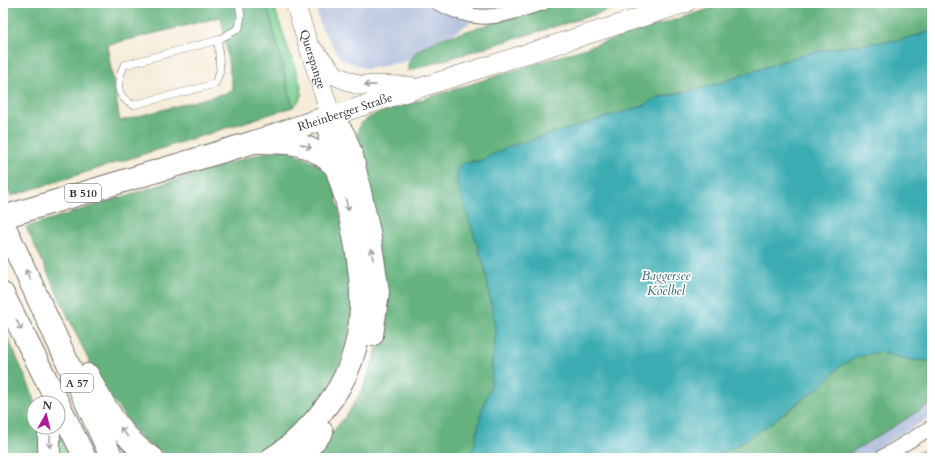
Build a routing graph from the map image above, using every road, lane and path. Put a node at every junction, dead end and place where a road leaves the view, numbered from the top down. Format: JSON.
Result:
{"nodes":[{"id":1,"x":239,"y":3,"type":"edge"},
{"id":2,"x":295,"y":3,"type":"edge"},
{"id":3,"x":438,"y":3,"type":"edge"},
{"id":4,"x":543,"y":3,"type":"edge"},
{"id":5,"x":686,"y":3,"type":"edge"},
{"id":6,"x":515,"y":7,"type":"edge"},
{"id":7,"x":218,"y":40,"type":"junction"},
{"id":8,"x":307,"y":44,"type":"junction"},
{"id":9,"x":423,"y":86,"type":"junction"},
{"id":10,"x":331,"y":116,"type":"junction"},
{"id":11,"x":254,"y":142,"type":"junction"},
{"id":12,"x":336,"y":167,"type":"junction"},
{"id":13,"x":3,"y":217,"type":"edge"},
{"id":14,"x":3,"y":223,"type":"edge"},
{"id":15,"x":3,"y":294,"type":"edge"},
{"id":16,"x":42,"y":307,"type":"junction"},
{"id":17,"x":34,"y":356,"type":"junction"},
{"id":18,"x":41,"y":395,"type":"edge"},
{"id":19,"x":54,"y":395,"type":"edge"},
{"id":20,"x":66,"y":419,"type":"edge"},
{"id":21,"x":932,"y":428,"type":"edge"},
{"id":22,"x":49,"y":435,"type":"edge"},
{"id":23,"x":883,"y":457,"type":"edge"},
{"id":24,"x":49,"y":458,"type":"edge"},
{"id":25,"x":85,"y":458,"type":"edge"},
{"id":26,"x":112,"y":458,"type":"edge"},
{"id":27,"x":153,"y":458,"type":"edge"},
{"id":28,"x":272,"y":458,"type":"edge"},
{"id":29,"x":300,"y":458,"type":"edge"}],
"edges":[{"from":1,"to":7,"type":"lane"},
{"from":2,"to":8,"type":"main road","name":"Querspange"},
{"from":3,"to":6,"type":"street"},
{"from":4,"to":6,"type":"street"},
{"from":5,"to":9,"type":"main road","name":"Rheinberger Straße"},
{"from":7,"to":7,"type":"lane"},
{"from":9,"to":8,"type":"main road","one_way":true},
{"from":8,"to":10,"type":"main road","name":"Querspange"},
{"from":9,"to":10,"type":"main road","name":"Rheinberger Straße"},
{"from":10,"to":11,"type":"main road","name":"Rheinberger Straße","number":"B 510"},
{"from":10,"to":12,"type":"main road"},
{"from":29,"to":10,"type":"main road","one_way":true},
{"from":11,"to":12,"type":"main road","one_way":true},
{"from":11,"to":13,"type":"main road","name":"Rheinberger Straße","number":"B 510"},
{"from":12,"to":28,"type":"main road","one_way":true},
{"from":16,"to":14,"type":"main road","number":"A 57","one_way":true},
{"from":15,"to":17,"type":"main road","number":"A 57","one_way":true},
{"from":16,"to":26,"type":"main road","number":"A 57"},
{"from":27,"to":16,"type":"main road","one_way":true},
{"from":17,"to":18,"type":"main road"},
{"from":17,"to":19,"type":"main road","number":"A 57"},
{"from":20,"to":25,"type":"main road","number":"A 57"},
{"from":21,"to":23,"type":"street"},
{"from":22,"to":24,"type":"main road","one_way":true}]}
